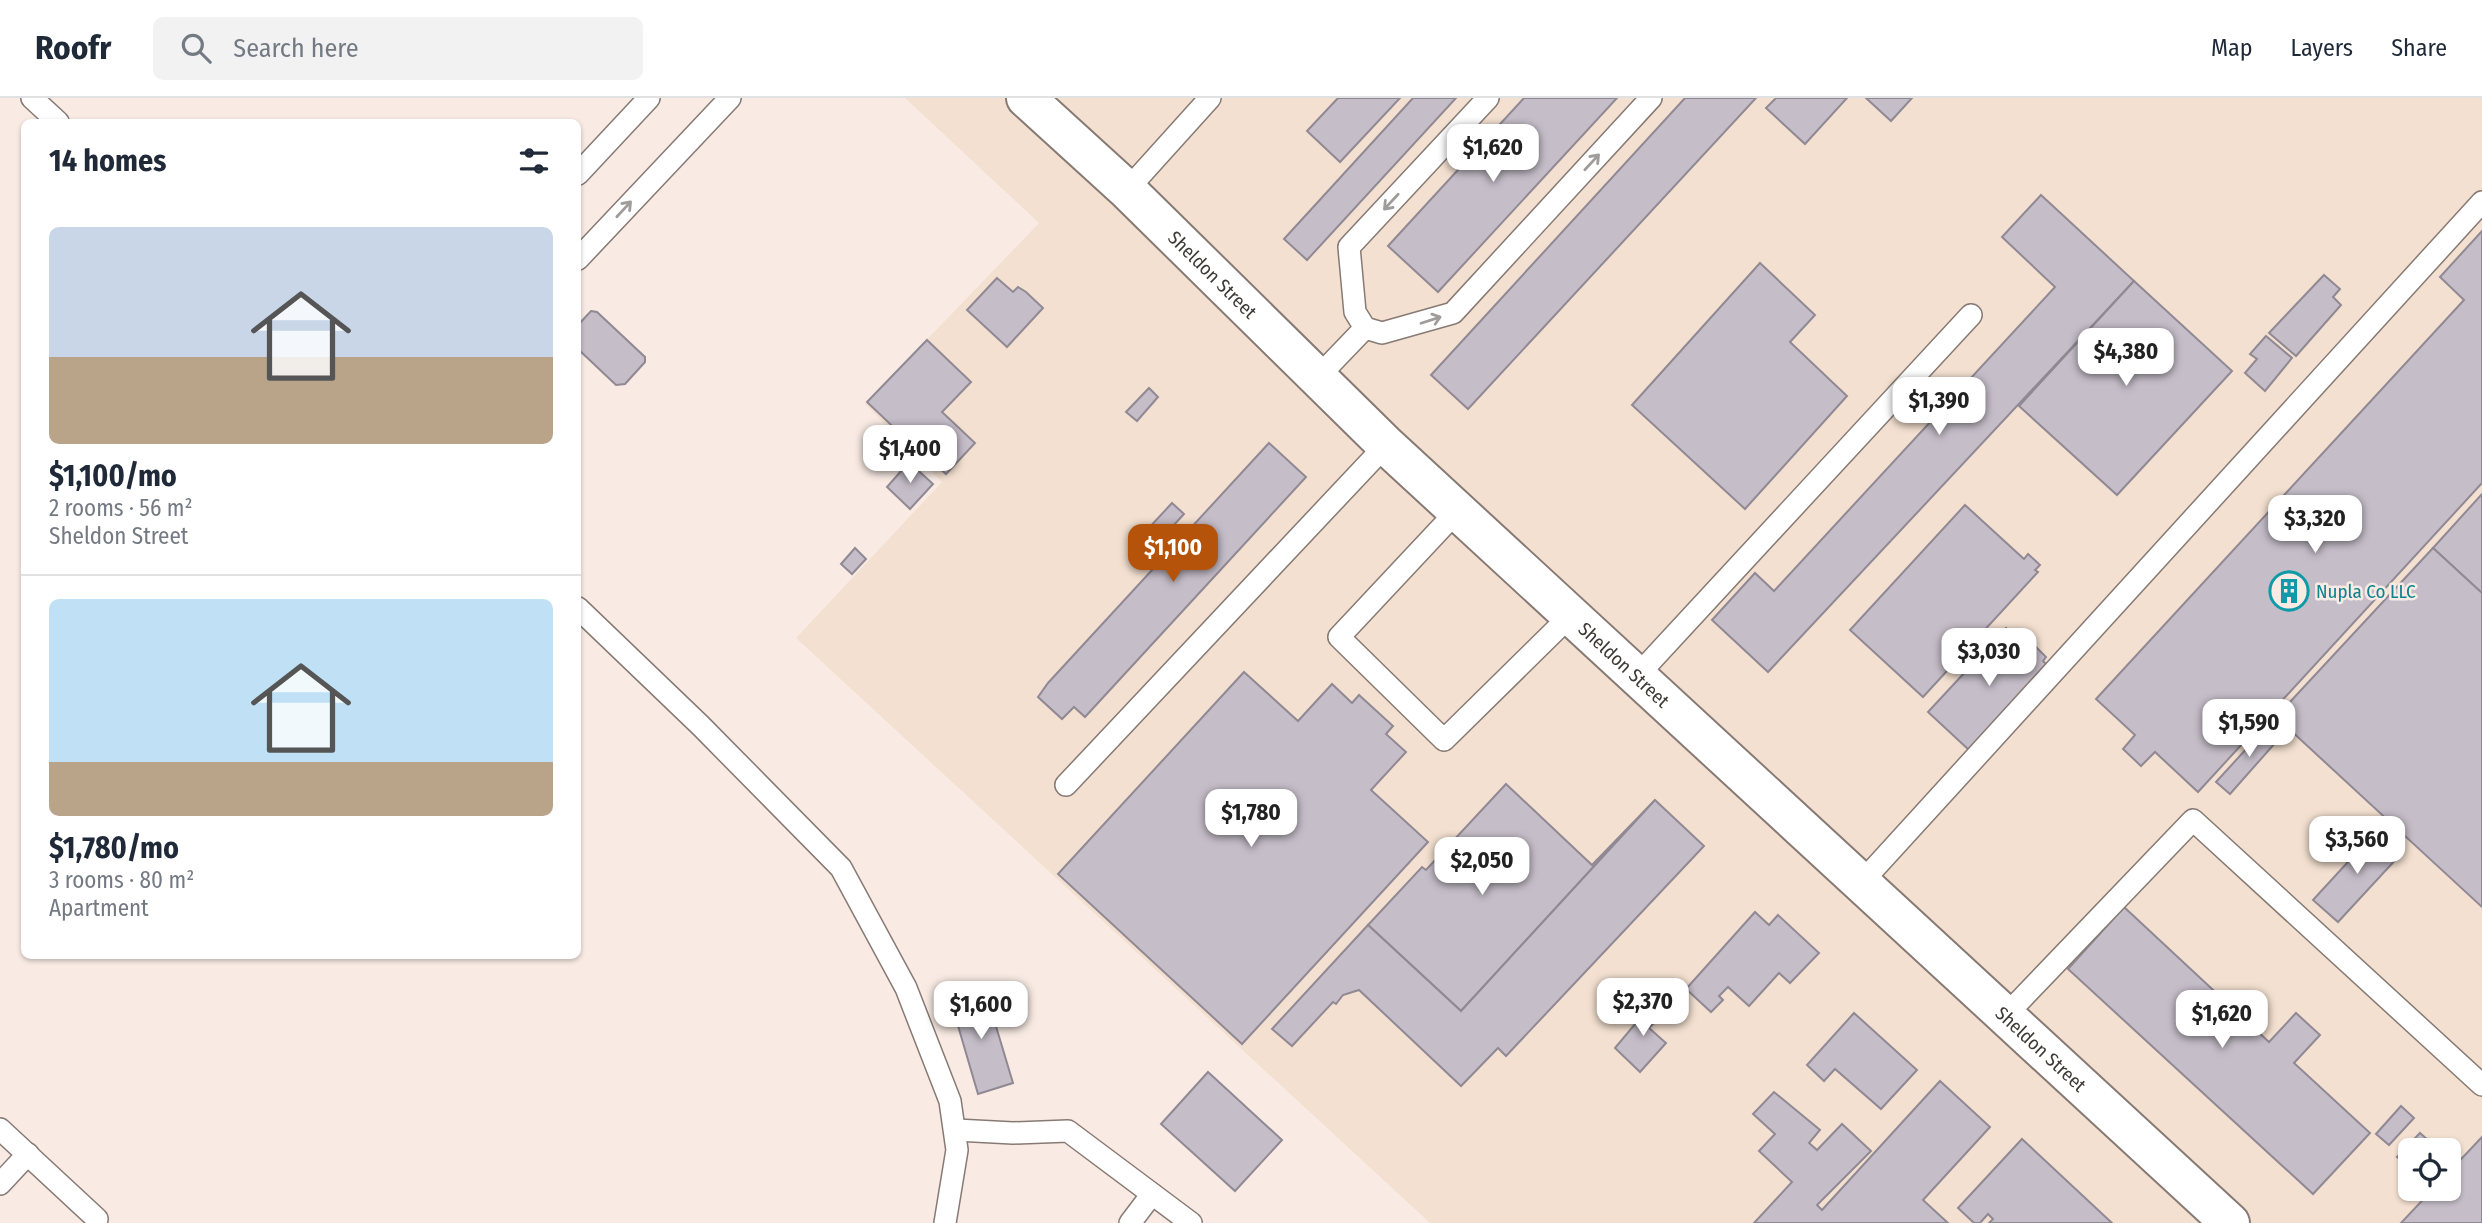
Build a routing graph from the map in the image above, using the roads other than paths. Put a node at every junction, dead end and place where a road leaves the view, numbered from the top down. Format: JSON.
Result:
{"nodes":[{"id":1,"x":32,"y":98,"type":"edge"},
{"id":2,"x":649,"y":98,"type":"edge"},
{"id":3,"x":730,"y":98,"type":"edge"},
{"id":4,"x":1210,"y":98,"type":"edge"},
{"id":5,"x":1488,"y":98,"type":"edge"},
{"id":6,"x":1651,"y":98,"type":"edge"},
{"id":7,"x":1034,"y":100,"type":"edge"},
{"id":8,"x":55,"y":119,"type":"edge"},
{"id":9,"x":581,"y":171,"type":"edge"},
{"id":10,"x":1127,"y":190,"type":"junction"},
{"id":11,"x":2482,"y":202,"type":"edge"},
{"id":12,"x":581,"y":256,"type":"edge"},
{"id":13,"x":1972,"y":315,"type":"dead end"},
{"id":14,"x":1365,"y":328,"type":"junction"},
{"id":15,"x":1316,"y":379,"type":"junction"},
{"id":16,"x":1386,"y":445,"type":"junction"},
{"id":17,"x":1458,"y":510,"type":"junction"},
{"id":18,"x":581,"y":611,"type":"edge"},
{"id":19,"x":1570,"y":616,"type":"junction"},
{"id":20,"x":1636,"y":677,"type":"junction"},
{"id":21,"x":1066,"y":785,"type":"dead end"},
{"id":22,"x":1861,"y":883,"type":"junction"},
{"id":23,"x":2006,"y":1015,"type":"junction"},
{"id":24,"x":2482,"y":1085,"type":"edge"},
{"id":25,"x":0,"y":1129,"type":"edge"},
{"id":26,"x":956,"y":1130,"type":"junction"},
{"id":27,"x":28,"y":1154,"type":"junction"},
{"id":28,"x":0,"y":1184,"type":"edge"},
{"id":29,"x":1152,"y":1194,"type":"junction"},
{"id":30,"x":97,"y":1219,"type":"dead end"},
{"id":31,"x":945,"y":1223,"type":"edge"},
{"id":32,"x":1130,"y":1223,"type":"edge"},
{"id":33,"x":1191,"y":1223,"type":"edge"},
{"id":34,"x":2230,"y":1223,"type":"edge"}],
"edges":[{"from":1,"to":8,"type":"lane"},
{"from":2,"to":9,"type":"lane"},
{"from":12,"to":3,"type":"lane","one_way":true},
{"from":4,"to":10,"type":"lane"},
{"from":5,"to":14,"type":"lane","one_way":true},
{"from":14,"to":6,"type":"lane","one_way":true},
{"from":7,"to":10,"type":"main road","name":"Sheldon Street"},
{"from":10,"to":15,"type":"main road","name":"Sheldon Street"},
{"from":11,"to":22,"type":"lane"},
{"from":13,"to":20,"type":"lane"},
{"from":14,"to":15,"type":"lane"},
{"from":15,"to":16,"type":"main road","name":"Sheldon Street"},
{"from":16,"to":17,"type":"main road","name":"Sheldon Street"},
{"from":16,"to":21,"type":"lane"},
{"from":17,"to":19,"type":"main road","name":"Sheldon Street"},
{"from":17,"to":19,"type":"lane"},
{"from":18,"to":26,"type":"lane"},
{"from":19,"to":20,"type":"main road","name":"Sheldon Street"},
{"from":20,"to":22,"type":"main road","name":"Sheldon Street"},
{"from":22,"to":23,"type":"main road","name":"Sheldon Street"},
{"from":23,"to":24,"type":"lane"},
{"from":23,"to":34,"type":"main road","name":"Sheldon Street"},
{"from":25,"to":27,"type":"lane"},
{"from":26,"to":29,"type":"lane"},
{"from":26,"to":31,"type":"lane"},
{"from":27,"to":28,"type":"lane"},
{"from":27,"to":30,"type":"lane"},
{"from":29,"to":32,"type":"lane"},
{"from":29,"to":33,"type":"lane"}]}
